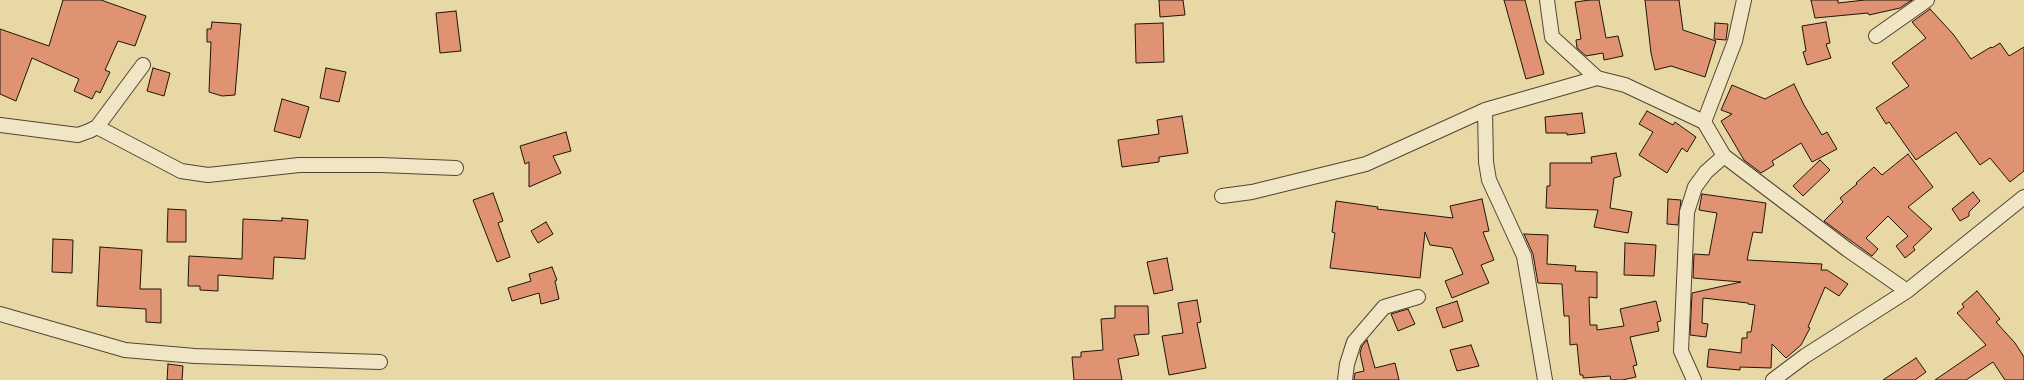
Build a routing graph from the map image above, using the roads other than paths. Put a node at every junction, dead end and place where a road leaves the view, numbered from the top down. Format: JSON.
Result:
{"nodes":[{"id":1,"x":1548,"y":0,"type":"edge"},
{"id":2,"x":1744,"y":0,"type":"edge"},
{"id":3,"x":1927,"y":0,"type":"edge"},
{"id":4,"x":1876,"y":36,"type":"dead end"},
{"id":5,"x":143,"y":65,"type":"dead end"},
{"id":6,"x":1597,"y":78,"type":"junction"},
{"id":7,"x":1485,"y":110,"type":"junction"},
{"id":8,"x":1704,"y":122,"type":"junction"},
{"id":9,"x":0,"y":125,"type":"edge"},
{"id":10,"x":97,"y":127,"type":"junction"},
{"id":11,"x":0,"y":131,"type":"edge"},
{"id":12,"x":1724,"y":156,"type":"junction"},
{"id":13,"x":456,"y":168,"type":"dead end"},
{"id":14,"x":1222,"y":196,"type":"dead end"},
{"id":15,"x":2024,"y":197,"type":"edge"},
{"id":16,"x":1908,"y":291,"type":"junction"},
{"id":17,"x":1418,"y":297,"type":"dead end"},
{"id":18,"x":0,"y":314,"type":"edge"},
{"id":19,"x":380,"y":362,"type":"dead end"},
{"id":20,"x":1345,"y":380,"type":"edge"},
{"id":21,"x":1545,"y":380,"type":"edge"},
{"id":22,"x":1694,"y":380,"type":"edge"},
{"id":23,"x":1773,"y":380,"type":"edge"}],
"edges":[{"from":1,"to":6,"type":"street"},
{"from":2,"to":8,"type":"street"},
{"from":3,"to":4,"type":"street"},
{"from":5,"to":10,"type":"street"},
{"from":6,"to":7,"type":"street"},
{"from":6,"to":8,"type":"street"},
{"from":7,"to":14,"type":"street"},
{"from":7,"to":21,"type":"street"},
{"from":8,"to":12,"type":"street"},
{"from":9,"to":10,"type":"street"},
{"from":9,"to":11,"type":"street"},
{"from":10,"to":13,"type":"street"},
{"from":12,"to":16,"type":"street"},
{"from":12,"to":22,"type":"street"},
{"from":15,"to":16,"type":"street"},
{"from":16,"to":23,"type":"street"},
{"from":17,"to":20,"type":"street"},
{"from":18,"to":19,"type":"street"}]}
